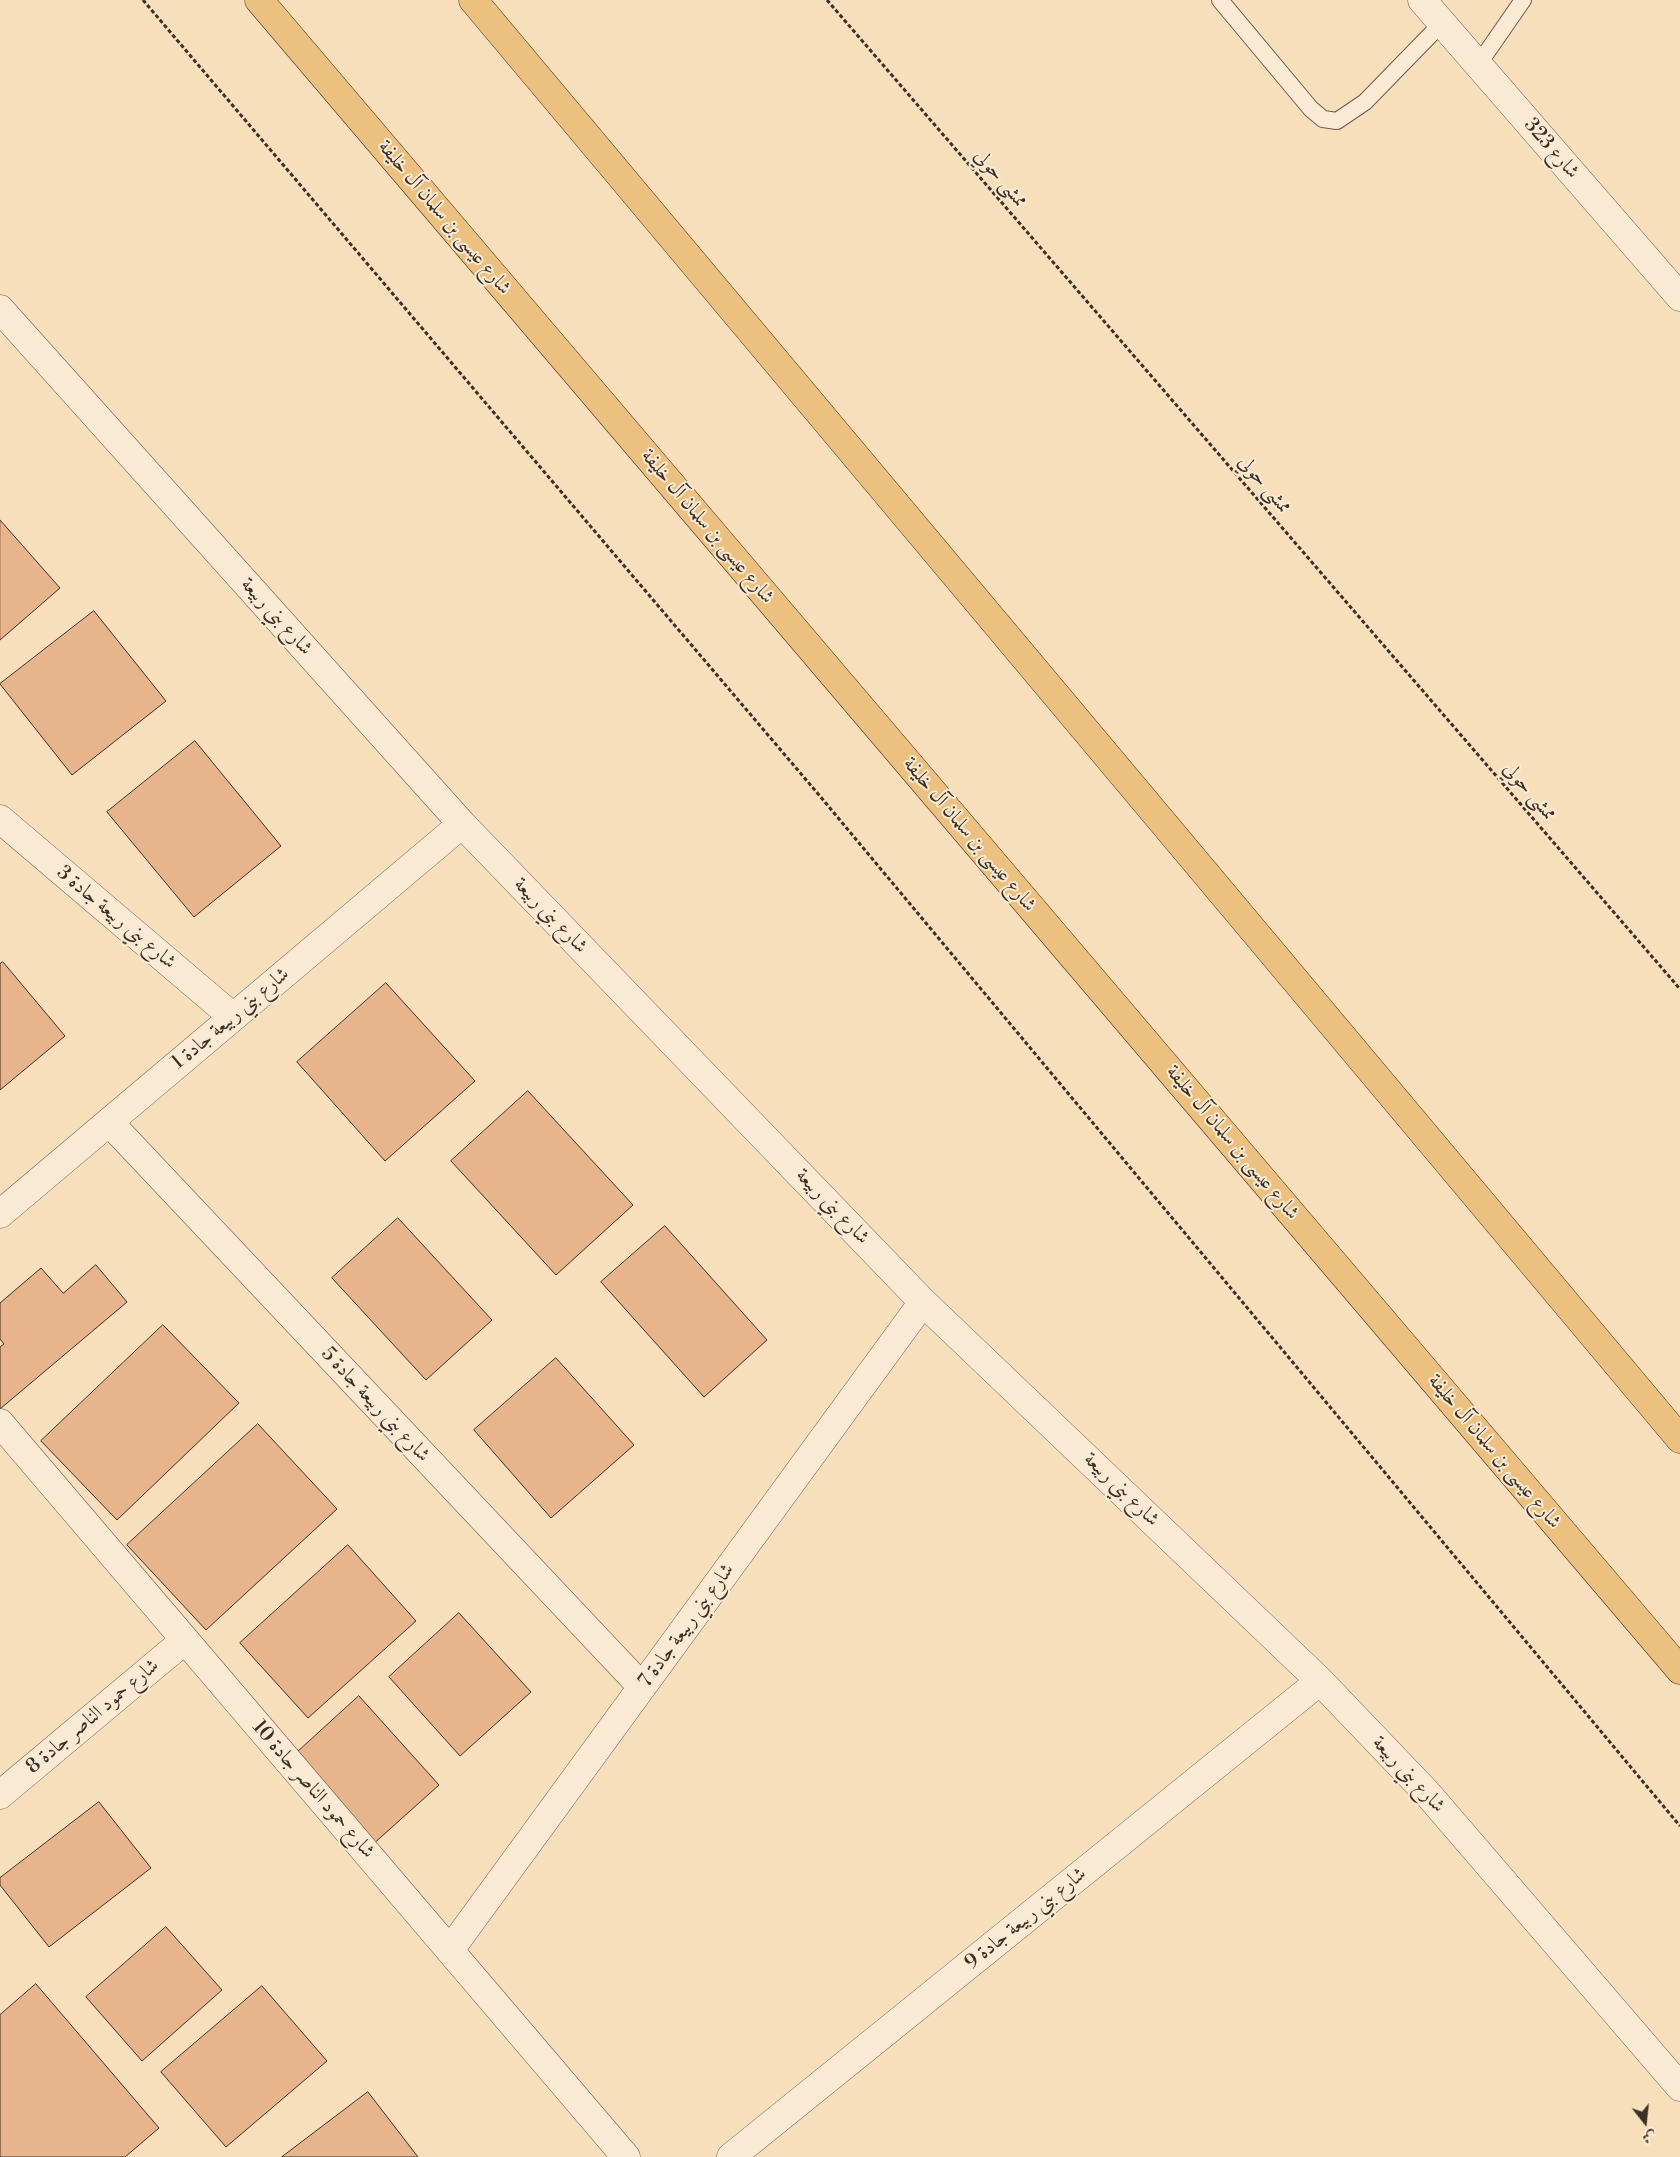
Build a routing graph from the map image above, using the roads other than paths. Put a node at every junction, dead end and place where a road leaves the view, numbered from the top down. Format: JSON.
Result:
{"nodes":[{"id":1,"x":259,"y":0,"type":"edge"},
{"id":2,"x":1220,"y":0,"type":"edge"},
{"id":3,"x":1422,"y":0,"type":"edge"},
{"id":4,"x":1522,"y":0,"type":"edge"},
{"id":5,"x":478,"y":4,"type":"edge"},
{"id":6,"x":1442,"y":23,"type":"junction"},
{"id":7,"x":1478,"y":65,"type":"junction"},
{"id":8,"x":1680,"y":297,"type":"edge"},
{"id":9,"x":0,"y":309,"type":"edge"},
{"id":10,"x":0,"y":819,"type":"edge"},
{"id":11,"x":462,"y":824,"type":"junction"},
{"id":12,"x":233,"y":1017,"type":"junction"},
{"id":13,"x":109,"y":1122,"type":"junction"},
{"id":14,"x":0,"y":1214,"type":"edge"},
{"id":15,"x":923,"y":1302,"type":"junction"},
{"id":16,"x":0,"y":1423,"type":"edge"},
{"id":17,"x":1680,"y":1439,"type":"edge"},
{"id":18,"x":185,"y":1640,"type":"junction"},
{"id":19,"x":1680,"y":1670,"type":"edge"},
{"id":20,"x":1320,"y":1681,"type":"junction"},
{"id":21,"x":642,"y":1687,"type":"junction"},
{"id":22,"x":0,"y":1795,"type":"edge"},
{"id":23,"x":450,"y":1950,"type":"junction"},
{"id":24,"x":1680,"y":2087,"type":"edge"},
{"id":25,"x":626,"y":2157,"type":"edge"},
{"id":26,"x":731,"y":2157,"type":"edge"}],
"edges":[{"from":1,"to":19,"type":"highway","name":"شارع عيسى بن سلمان آل خليفة"},
{"from":2,"to":6,"type":"lane"},
{"from":3,"to":6,"type":"street","name":"شارع 323"},
{"from":4,"to":7,"type":"lane"},
{"from":5,"to":17,"type":"highway"},
{"from":6,"to":7,"type":"street","name":"شارع 323"},
{"from":7,"to":8,"type":"street","name":"شارع 323"},
{"from":9,"to":11,"type":"street","name":"شارع بني ربيعة"},
{"from":10,"to":12,"type":"street","name":"شارع بني ربيعة جادة 3"},
{"from":11,"to":12,"type":"street","name":"شارع بني ربيعة جادة 1"},
{"from":11,"to":15,"type":"street","name":"شارع بني ربيعة"},
{"from":12,"to":13,"type":"street","name":"شارع بني ربيعة جادة 1"},
{"from":13,"to":14,"type":"street","name":"شارع بني ربيعة جادة 1"},
{"from":13,"to":21,"type":"street","name":"شارع بني ربيعة جادة 5"},
{"from":15,"to":20,"type":"street","name":"شارع بني ربيعة"},
{"from":15,"to":21,"type":"street","name":"شارع بني ربيعة جادة 7"},
{"from":16,"to":18,"type":"street","name":"شارع حمود الناصر جادة 10"},
{"from":18,"to":22,"type":"street","name":"شارع حمود الناصر جادة 8"},
{"from":18,"to":23,"type":"street","name":"شارع حمود الناصر جادة 10"},
{"from":20,"to":24,"type":"street","name":"شارع بني ربيعة"},
{"from":20,"to":26,"type":"street","name":"شارع بني ربيعة جادة 9"},
{"from":21,"to":23,"type":"street","name":"شارع بني ربيعة جادة 7"},
{"from":23,"to":25,"type":"street","name":"شارع حمود الناصر جادة 10"}]}
